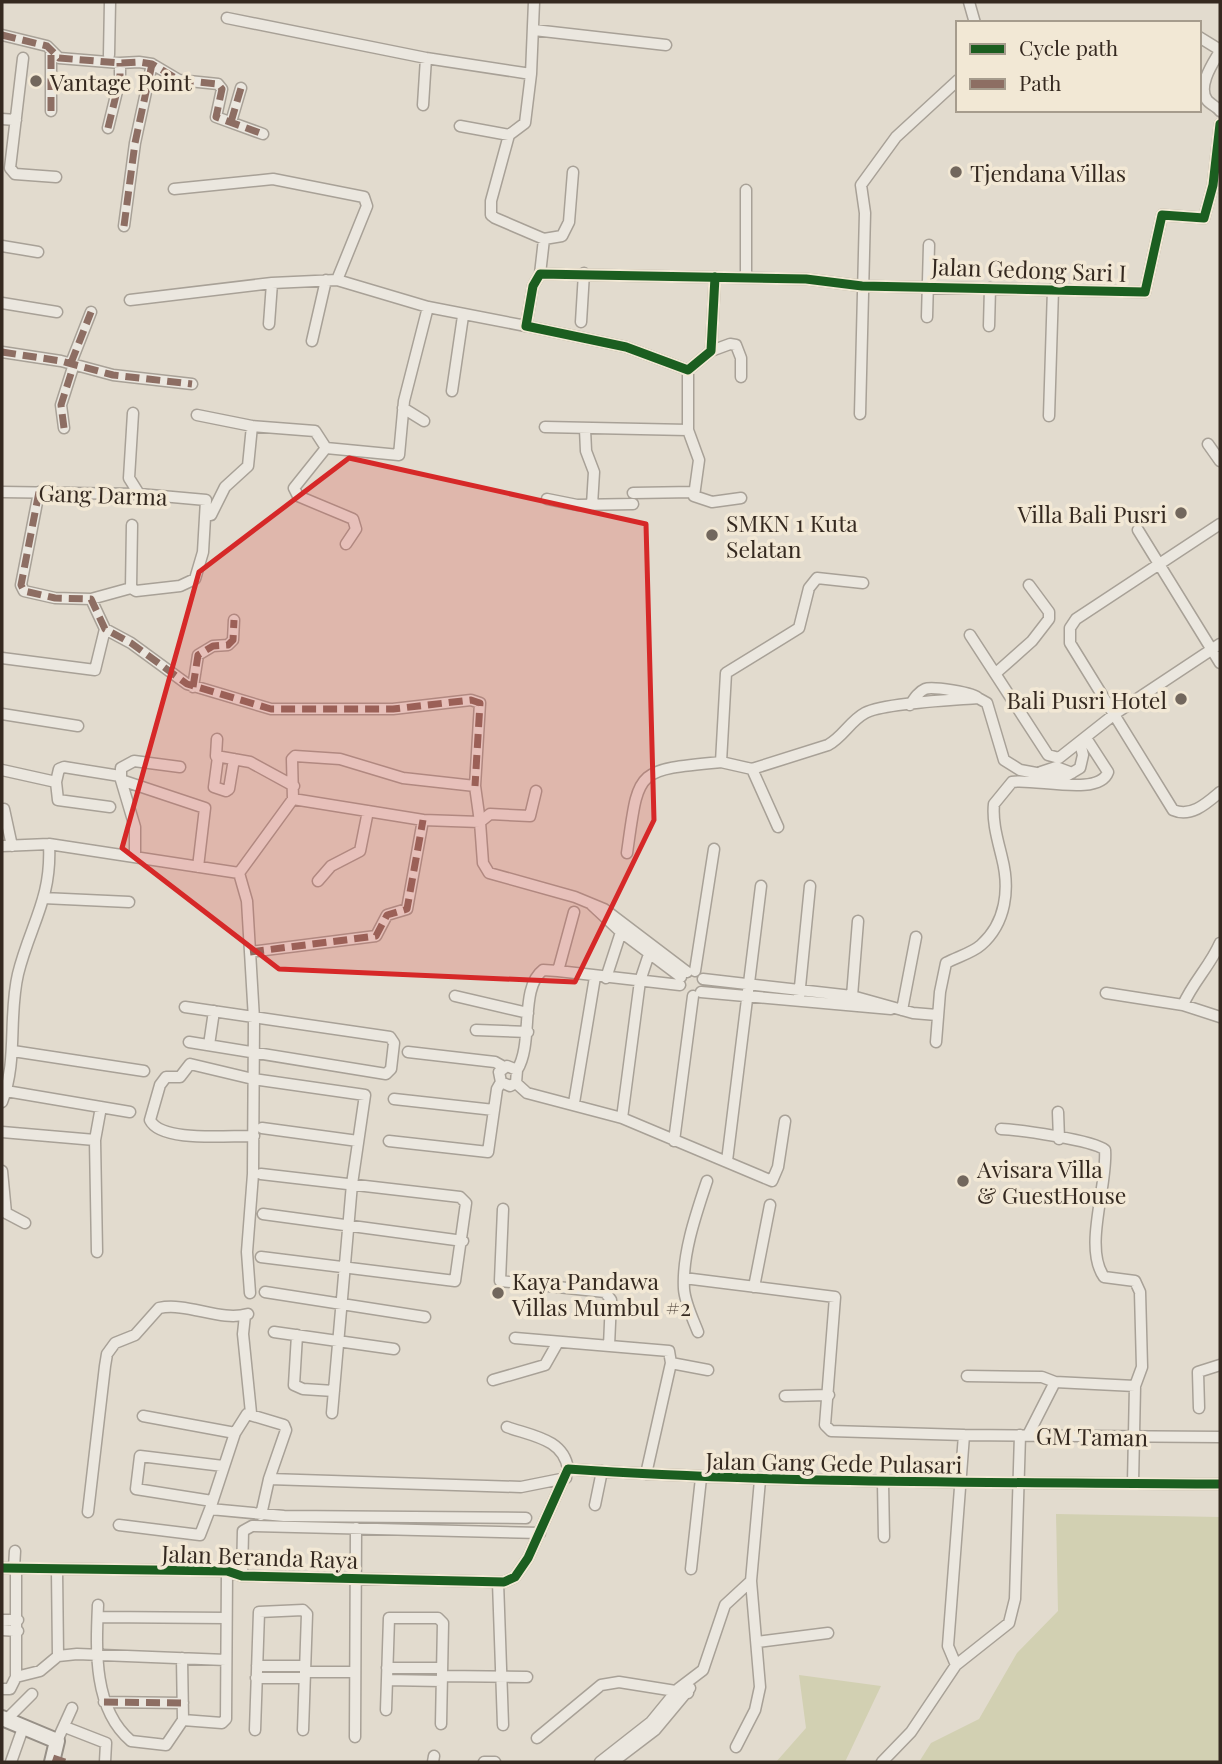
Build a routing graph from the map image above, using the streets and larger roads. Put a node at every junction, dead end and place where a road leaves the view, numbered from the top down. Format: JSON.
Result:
{"nodes":[{"id":1,"x":110,"y":2,"type":"edge"},
{"id":2,"x":534,"y":2,"type":"edge"},
{"id":3,"x":969,"y":2,"type":"edge"},
{"id":4,"x":227,"y":18,"type":"dead end"},
{"id":5,"x":974,"y":21,"type":"edge"},
{"id":6,"x":534,"y":30,"type":"junction"},
{"id":7,"x":2,"y":35,"type":"edge"},
{"id":8,"x":1201,"y":38,"type":"edge"},
{"id":9,"x":666,"y":45,"type":"dead end"},
{"id":10,"x":51,"y":50,"type":"junction"},
{"id":11,"x":1220,"y":51,"type":"edge"},
{"id":12,"x":108,"y":55,"type":"dead end"},
{"id":13,"x":23,"y":58,"type":"dead end"},
{"id":14,"x":426,"y":58,"type":"junction"},
{"id":15,"x":120,"y":64,"type":"junction"},
{"id":16,"x":152,"y":64,"type":"junction"},
{"id":17,"x":531,"y":74,"type":"junction"},
{"id":18,"x":956,"y":82,"type":"edge"},
{"id":19,"x":241,"y":88,"type":"dead end"},
{"id":20,"x":423,"y":105,"type":"dead end"},
{"id":21,"x":51,"y":111,"type":"dead end"},
{"id":22,"x":1220,"y":111,"type":"edge"},
{"id":23,"x":2,"y":119,"type":"edge"},
{"id":24,"x":16,"y":120,"type":"junction"},
{"id":25,"x":231,"y":122,"type":"junction"},
{"id":26,"x":1220,"y":124,"type":"edge"},
{"id":27,"x":460,"y":126,"type":"dead end"},
{"id":28,"x":108,"y":128,"type":"dead end"},
{"id":29,"x":262,"y":134,"type":"dead end"},
{"id":30,"x":509,"y":135,"type":"junction"},
{"id":31,"x":573,"y":172,"type":"dead end"},
{"id":32,"x":56,"y":177,"type":"dead end"},
{"id":33,"x":174,"y":189,"type":"dead end"},
{"id":34,"x":746,"y":190,"type":"dead end"},
{"id":35,"x":124,"y":226,"type":"dead end"},
{"id":36,"x":544,"y":239,"type":"junction"},
{"id":37,"x":929,"y":245,"type":"dead end"},
{"id":38,"x":2,"y":246,"type":"edge"},
{"id":39,"x":38,"y":252,"type":"dead end"},
{"id":40,"x":584,"y":273,"type":"junction"},
{"id":41,"x":540,"y":274,"type":"junction"},
{"id":42,"x":715,"y":277,"type":"junction"},
{"id":43,"x":746,"y":278,"type":"junction"},
{"id":44,"x":326,"y":280,"type":"junction"},
{"id":45,"x":337,"y":280,"type":"junction"},
{"id":46,"x":272,"y":282,"type":"junction"},
{"id":47,"x":928,"y":285,"type":"junction"},
{"id":48,"x":862,"y":286,"type":"junction"},
{"id":49,"x":990,"y":288,"type":"junction"},
{"id":50,"x":1053,"y":289,"type":"junction"},
{"id":51,"x":130,"y":300,"type":"dead end"},
{"id":52,"x":2,"y":303,"type":"edge"},
{"id":53,"x":428,"y":307,"type":"junction"},
{"id":54,"x":57,"y":312,"type":"dead end"},
{"id":55,"x":91,"y":312,"type":"dead end"},
{"id":56,"x":463,"y":316,"type":"junction"},
{"id":57,"x":927,"y":317,"type":"dead end"},
{"id":58,"x":582,"y":322,"type":"dead end"},
{"id":59,"x":269,"y":324,"type":"dead end"},
{"id":60,"x":527,"y":326,"type":"junction"},
{"id":61,"x":989,"y":327,"type":"dead end"},
{"id":62,"x":312,"y":341,"type":"dead end"},
{"id":63,"x":711,"y":351,"type":"junction"},
{"id":64,"x":2,"y":352,"type":"edge"},
{"id":65,"x":72,"y":364,"type":"junction"},
{"id":66,"x":688,"y":370,"type":"junction"},
{"id":67,"x":741,"y":377,"type":"dead end"},
{"id":68,"x":192,"y":384,"type":"dead end"},
{"id":69,"x":452,"y":391,"type":"dead end"},
{"id":70,"x":403,"y":408,"type":"junction"},
{"id":71,"x":133,"y":413,"type":"dead end"},
{"id":72,"x":197,"y":415,"type":"dead end"},
{"id":73,"x":860,"y":415,"type":"dead end"},
{"id":74,"x":1049,"y":416,"type":"dead end"},
{"id":75,"x":424,"y":421,"type":"dead end"},
{"id":76,"x":252,"y":426,"type":"junction"},
{"id":77,"x":545,"y":427,"type":"dead end"},
{"id":78,"x":64,"y":428,"type":"dead end"},
{"id":79,"x":585,"y":429,"type":"junction"},
{"id":80,"x":688,"y":430,"type":"junction"},
{"id":81,"x":1208,"y":444,"type":"dead end"},
{"id":82,"x":326,"y":448,"type":"junction"},
{"id":83,"x":1220,"y":461,"type":"edge"},
{"id":84,"x":2,"y":492,"type":"edge"},
{"id":85,"x":39,"y":492,"type":"junction"},
{"id":86,"x":694,"y":492,"type":"junction"},
{"id":87,"x":139,"y":494,"type":"junction"},
{"id":88,"x":741,"y":498,"type":"dead end"},
{"id":89,"x":547,"y":499,"type":"dead end"},
{"id":90,"x":592,"y":505,"type":"junction"},
{"id":91,"x":207,"y":515,"type":"junction"},
{"id":92,"x":1220,"y":524,"type":"edge"},
{"id":93,"x":132,"y":525,"type":"dead end"},
{"id":94,"x":1138,"y":530,"type":"dead end"},
{"id":95,"x":346,"y":544,"type":"dead end"},
{"id":96,"x":1161,"y":564,"type":"junction"},
{"id":97,"x":863,"y":583,"type":"dead end"},
{"id":98,"x":1029,"y":585,"type":"dead end"},
{"id":99,"x":131,"y":588,"type":"junction"},
{"id":100,"x":91,"y":599,"type":"junction"},
{"id":101,"x":234,"y":620,"type":"dead end"},
{"id":102,"x":105,"y":629,"type":"junction"},
{"id":103,"x":970,"y":635,"type":"dead end"},
{"id":104,"x":1216,"y":646,"type":"edge"},
{"id":105,"x":2,"y":658,"type":"edge"},
{"id":106,"x":1220,"y":663,"type":"edge"},
{"id":107,"x":996,"y":673,"type":"junction"},
{"id":108,"x":193,"y":687,"type":"junction"},
{"id":109,"x":978,"y":698,"type":"junction"},
{"id":110,"x":909,"y":705,"type":"junction"},
{"id":111,"x":1116,"y":713,"type":"junction"},
{"id":112,"x":2,"y":714,"type":"edge"},
{"id":113,"x":78,"y":726,"type":"dead end"},
{"id":114,"x":217,"y":738,"type":"dead end"},
{"id":115,"x":1083,"y":741,"type":"junction"},
{"id":116,"x":218,"y":757,"type":"junction"},
{"id":117,"x":234,"y":760,"type":"junction"},
{"id":118,"x":721,"y":762,"type":"junction"},
{"id":119,"x":180,"y":767,"type":"dead end"},
{"id":120,"x":752,"y":769,"type":"junction"},
{"id":121,"x":2,"y":770,"type":"edge"},
{"id":122,"x":121,"y":778,"type":"junction"},
{"id":123,"x":56,"y":782,"type":"junction"},
{"id":124,"x":294,"y":786,"type":"junction"},
{"id":125,"x":475,"y":786,"type":"junction"},
{"id":126,"x":536,"y":791,"type":"dead end"},
{"id":127,"x":1220,"y":792,"type":"edge"},
{"id":128,"x":293,"y":799,"type":"junction"},
{"id":129,"x":110,"y":807,"type":"dead end"},
{"id":130,"x":4,"y":809,"type":"edge"},
{"id":131,"x":368,"y":811,"type":"junction"},
{"id":132,"x":423,"y":820,"type":"junction"},
{"id":133,"x":480,"y":822,"type":"junction"},
{"id":134,"x":778,"y":827,"type":"dead end"},
{"id":135,"x":49,"y":844,"type":"junction"},
{"id":136,"x":7,"y":846,"type":"edge"},
{"id":137,"x":714,"y":849,"type":"dead end"},
{"id":138,"x":627,"y":853,"type":"dead end"},
{"id":139,"x":135,"y":857,"type":"junction"},
{"id":140,"x":198,"y":867,"type":"junction"},
{"id":141,"x":239,"y":873,"type":"junction"},
{"id":142,"x":318,"y":881,"type":"dead end"},
{"id":143,"x":761,"y":886,"type":"dead end"},
{"id":144,"x":810,"y":886,"type":"dead end"},
{"id":145,"x":43,"y":898,"type":"junction"},
{"id":146,"x":129,"y":902,"type":"dead end"},
{"id":147,"x":591,"y":903,"type":"junction"},
{"id":148,"x":574,"y":912,"type":"dead end"},
{"id":149,"x":858,"y":921,"type":"dead end"},
{"id":150,"x":621,"y":932,"type":"junction"},
{"id":151,"x":916,"y":937,"type":"dead end"},
{"id":152,"x":1220,"y":943,"type":"edge"},
{"id":153,"x":250,"y":952,"type":"junction"},
{"id":154,"x":649,"y":954,"type":"junction"},
{"id":155,"x":558,"y":971,"type":"junction"},
{"id":156,"x":686,"y":976,"type":"junction"},
{"id":157,"x":600,"y":978,"type":"junction"},
{"id":158,"x":703,"y":979,"type":"junction"},
{"id":159,"x":640,"y":981,"type":"junction"},
{"id":160,"x":749,"y":990,"type":"junction"},
{"id":161,"x":1106,"y":993,"type":"dead end"},
{"id":162,"x":697,"y":994,"type":"junction"},
{"id":163,"x":799,"y":995,"type":"junction"},
{"id":164,"x":455,"y":996,"type":"dead end"},
{"id":165,"x":852,"y":996,"type":"junction"},
{"id":166,"x":1183,"y":1005,"type":"junction"},
{"id":167,"x":185,"y":1007,"type":"dead end"},
{"id":168,"x":902,"y":1010,"type":"junction"},
{"id":169,"x":214,"y":1011,"type":"junction"},
{"id":170,"x":528,"y":1013,"type":"junction"},
{"id":171,"x":937,"y":1015,"type":"junction"},
{"id":172,"x":1220,"y":1017,"type":"edge"},
{"id":173,"x":254,"y":1019,"type":"junction"},
{"id":174,"x":475,"y":1030,"type":"dead end"},
{"id":175,"x":528,"y":1032,"type":"junction"},
{"id":176,"x":189,"y":1042,"type":"dead end"},
{"id":177,"x":936,"y":1042,"type":"dead end"},
{"id":178,"x":209,"y":1045,"type":"junction"},
{"id":179,"x":13,"y":1051,"type":"junction"},
{"id":180,"x":408,"y":1052,"type":"dead end"},
{"id":181,"x":254,"y":1054,"type":"junction"},
{"id":182,"x":504,"y":1067,"type":"junction"},
{"id":183,"x":517,"y":1070,"type":"junction"},
{"id":184,"x":144,"y":1071,"type":"dead end"},
{"id":185,"x":253,"y":1079,"type":"junction"},
{"id":186,"x":500,"y":1082,"type":"junction"},
{"id":187,"x":516,"y":1083,"type":"junction"},
{"id":188,"x":6,"y":1091,"type":"junction"},
{"id":189,"x":394,"y":1099,"type":"dead end"},
{"id":190,"x":2,"y":1102,"type":"edge"},
{"id":191,"x":574,"y":1103,"type":"junction"},
{"id":192,"x":101,"y":1107,"type":"junction"},
{"id":193,"x":494,"y":1110,"type":"junction"},
{"id":194,"x":131,"y":1112,"type":"dead end"},
{"id":195,"x":1058,"y":1112,"type":"dead end"},
{"id":196,"x":622,"y":1118,"type":"junction"},
{"id":197,"x":785,"y":1121,"type":"dead end"},
{"id":198,"x":262,"y":1128,"type":"dead end"},
{"id":199,"x":1001,"y":1129,"type":"dead end"},
{"id":200,"x":2,"y":1132,"type":"edge"},
{"id":201,"x":254,"y":1136,"type":"junction"},
{"id":202,"x":1059,"y":1139,"type":"junction"},
{"id":203,"x":95,"y":1140,"type":"junction"},
{"id":204,"x":358,"y":1141,"type":"junction"},
{"id":205,"x":389,"y":1141,"type":"dead end"},
{"id":206,"x":674,"y":1141,"type":"junction"},
{"id":207,"x":727,"y":1161,"type":"junction"},
{"id":208,"x":2,"y":1171,"type":"edge"},
{"id":209,"x":261,"y":1174,"type":"dead end"},
{"id":210,"x":707,"y":1181,"type":"dead end"},
{"id":211,"x":352,"y":1184,"type":"junction"},
{"id":212,"x":770,"y":1205,"type":"dead end"},
{"id":213,"x":3,"y":1209,"type":"edge"},
{"id":214,"x":503,"y":1209,"type":"dead end"},
{"id":215,"x":263,"y":1214,"type":"dead end"},
{"id":216,"x":24,"y":1223,"type":"dead end"},
{"id":217,"x":348,"y":1226,"type":"junction"},
{"id":218,"x":463,"y":1241,"type":"junction"},
{"id":219,"x":97,"y":1252,"type":"dead end"},
{"id":220,"x":261,"y":1257,"type":"dead end"},
{"id":221,"x":345,"y":1266,"type":"junction"},
{"id":222,"x":684,"y":1278,"type":"junction"},
{"id":223,"x":754,"y":1287,"type":"junction"},
{"id":224,"x":265,"y":1292,"type":"dead end"},
{"id":225,"x":250,"y":1293,"type":"dead end"},
{"id":226,"x":342,"y":1303,"type":"junction"},
{"id":227,"x":425,"y":1317,"type":"dead end"},
{"id":228,"x":274,"y":1332,"type":"dead end"},
{"id":229,"x":698,"y":1332,"type":"dead end"},
{"id":230,"x":297,"y":1335,"type":"junction"},
{"id":231,"x":515,"y":1338,"type":"dead end"},
{"id":232,"x":338,"y":1342,"type":"junction"},
{"id":233,"x":558,"y":1342,"type":"junction"},
{"id":234,"x":609,"y":1346,"type":"junction"},
{"id":235,"x":394,"y":1349,"type":"dead end"},
{"id":236,"x":671,"y":1363,"type":"junction"},
{"id":237,"x":1220,"y":1366,"type":"edge"},
{"id":238,"x":708,"y":1370,"type":"dead end"},
{"id":239,"x":967,"y":1376,"type":"dead end"},
{"id":240,"x":492,"y":1380,"type":"dead end"},
{"id":241,"x":1055,"y":1382,"type":"junction"},
{"id":242,"x":1135,"y":1386,"type":"junction"},
{"id":243,"x":334,"y":1391,"type":"junction"},
{"id":244,"x":829,"y":1395,"type":"junction"},
{"id":245,"x":785,"y":1396,"type":"dead end"},
{"id":246,"x":1199,"y":1408,"type":"dead end"},
{"id":247,"x":251,"y":1413,"type":"junction"},
{"id":248,"x":332,"y":1413,"type":"dead end"},
{"id":249,"x":143,"y":1416,"type":"dead end"},
{"id":250,"x":507,"y":1427,"type":"dead end"},
{"id":251,"x":235,"y":1433,"type":"junction"},
{"id":252,"x":1024,"y":1435,"type":"junction"},
{"id":253,"x":964,"y":1436,"type":"junction"},
{"id":254,"x":1133,"y":1436,"type":"junction"},
{"id":255,"x":1220,"y":1437,"type":"edge"},
{"id":256,"x":223,"y":1466,"type":"junction"},
{"id":257,"x":602,"y":1471,"type":"junction"},
{"id":258,"x":567,"y":1473,"type":"junction"},
{"id":259,"x":646,"y":1474,"type":"junction"},
{"id":260,"x":701,"y":1478,"type":"junction"},
{"id":261,"x":270,"y":1479,"type":"junction"},
{"id":262,"x":760,"y":1480,"type":"junction"},
{"id":263,"x":883,"y":1483,"type":"junction"},
{"id":264,"x":1133,"y":1483,"type":"junction"},
{"id":265,"x":961,"y":1484,"type":"junction"},
{"id":266,"x":1019,"y":1484,"type":"junction"},
{"id":267,"x":1220,"y":1484,"type":"edge"},
{"id":268,"x":211,"y":1505,"type":"junction"},
{"id":269,"x":595,"y":1505,"type":"dead end"},
{"id":270,"x":88,"y":1512,"type":"dead end"},
{"id":271,"x":261,"y":1515,"type":"junction"},
{"id":272,"x":526,"y":1518,"type":"dead end"},
{"id":273,"x":119,"y":1525,"type":"dead end"},
{"id":274,"x":356,"y":1528,"type":"junction"},
{"id":275,"x":540,"y":1533,"type":"junction"},
{"id":276,"x":884,"y":1536,"type":"dead end"},
{"id":277,"x":15,"y":1551,"type":"dead end"},
{"id":278,"x":2,"y":1567,"type":"edge"},
{"id":279,"x":15,"y":1568,"type":"junction"},
{"id":280,"x":691,"y":1569,"type":"dead end"},
{"id":281,"x":57,"y":1570,"type":"junction"},
{"id":282,"x":227,"y":1571,"type":"junction"},
{"id":283,"x":242,"y":1576,"type":"junction"},
{"id":284,"x":356,"y":1580,"type":"junction"},
{"id":285,"x":751,"y":1581,"type":"junction"},
{"id":286,"x":498,"y":1582,"type":"junction"},
{"id":287,"x":98,"y":1605,"type":"dead end"},
{"id":288,"x":98,"y":1617,"type":"junction"},
{"id":289,"x":226,"y":1618,"type":"junction"},
{"id":290,"x":2,"y":1620,"type":"edge"},
{"id":291,"x":18,"y":1625,"type":"junction"},
{"id":292,"x":2,"y":1630,"type":"edge"},
{"id":293,"x":828,"y":1633,"type":"dead end"},
{"id":294,"x":757,"y":1642,"type":"junction"},
{"id":295,"x":97,"y":1653,"type":"junction"},
{"id":296,"x":58,"y":1656,"type":"junction"},
{"id":297,"x":182,"y":1658,"type":"junction"},
{"id":298,"x":226,"y":1660,"type":"junction"},
{"id":299,"x":956,"y":1665,"type":"junction"},
{"id":300,"x":257,"y":1666,"type":"junction"},
{"id":301,"x":387,"y":1668,"type":"junction"},
{"id":302,"x":304,"y":1672,"type":"junction"},
{"id":303,"x":355,"y":1672,"type":"junction"},
{"id":304,"x":442,"y":1675,"type":"junction"},
{"id":305,"x":16,"y":1677,"type":"junction"},
{"id":306,"x":503,"y":1677,"type":"junction"},
{"id":307,"x":527,"y":1677,"type":"dead end"},
{"id":308,"x":256,"y":1678,"type":"junction"},
{"id":309,"x":387,"y":1681,"type":"junction"},
{"id":310,"x":2,"y":1689,"type":"edge"},
{"id":311,"x":683,"y":1691,"type":"junction"},
{"id":312,"x":32,"y":1694,"type":"dead end"},
{"id":313,"x":104,"y":1702,"type":"junction"},
{"id":314,"x":183,"y":1703,"type":"junction"},
{"id":315,"x":72,"y":1708,"type":"dead end"},
{"id":316,"x":386,"y":1710,"type":"dead end"},
{"id":317,"x":4,"y":1719,"type":"edge"},
{"id":318,"x":183,"y":1720,"type":"junction"},
{"id":319,"x":441,"y":1724,"type":"dead end"},
{"id":320,"x":503,"y":1725,"type":"dead end"},
{"id":321,"x":65,"y":1727,"type":"junction"},
{"id":322,"x":23,"y":1728,"type":"junction"},
{"id":323,"x":255,"y":1730,"type":"dead end"},
{"id":324,"x":303,"y":1730,"type":"dead end"},
{"id":325,"x":355,"y":1737,"type":"dead end"},
{"id":326,"x":537,"y":1738,"type":"dead end"},
{"id":327,"x":57,"y":1741,"type":"junction"},
{"id":328,"x":736,"y":1747,"type":"dead end"},
{"id":329,"x":57,"y":1761,"type":"edge"},
{"id":330,"x":12,"y":1762,"type":"edge"},
{"id":331,"x":105,"y":1762,"type":"edge"},
{"id":332,"x":484,"y":1762,"type":"edge"},
{"id":333,"x":495,"y":1762,"type":"edge"},
{"id":334,"x":600,"y":1762,"type":"edge"},
{"id":335,"x":613,"y":1762,"type":"edge"},
{"id":336,"x":882,"y":1762,"type":"edge"}],
"edges":[{"from":1,"to":12,"type":"street"},
{"from":2,"to":6,"type":"street"},
{"from":3,"to":5,"type":"street"},
{"from":4,"to":14,"type":"street"},
{"from":6,"to":9,"type":"street"},
{"from":6,"to":17,"type":"street"},
{"from":7,"to":10,"type":"street"},
{"from":8,"to":11,"type":"street"},
{"from":10,"to":15,"type":"street"},
{"from":10,"to":21,"type":"street"},
{"from":11,"to":22,"type":"street"},
{"from":13,"to":24,"type":"street"},
{"from":14,"to":17,"type":"street"},
{"from":14,"to":20,"type":"street"},
{"from":15,"to":16,"type":"street"},
{"from":15,"to":28,"type":"street"},
{"from":16,"to":25,"type":"street"},
{"from":16,"to":35,"type":"street"},
{"from":17,"to":30,"type":"street"},
{"from":18,"to":48,"type":"street"},
{"from":19,"to":25,"type":"street"},
{"from":23,"to":24,"type":"street"},
{"from":24,"to":32,"type":"street"},
{"from":25,"to":29,"type":"street"},
{"from":26,"to":50,"type":"street","name":"Jalan Gedong Sari I"},
{"from":27,"to":30,"type":"street"},
{"from":30,"to":36,"type":"street"},
{"from":31,"to":36,"type":"street"},
{"from":33,"to":45,"type":"street"},
{"from":34,"to":43,"type":"street"},
{"from":36,"to":41,"type":"street"},
{"from":37,"to":47,"type":"street"},
{"from":38,"to":39,"type":"street"},
{"from":40,"to":41,"type":"street","name":"Jalan Gedong Sari I"},
{"from":40,"to":42,"type":"street","name":"Jalan Gedong Sari I"},
{"from":40,"to":58,"type":"street"},
{"from":41,"to":60,"type":"street"},
{"from":42,"to":43,"type":"street","name":"Jalan Gedong Sari I"},
{"from":42,"to":63,"type":"street"},
{"from":43,"to":48,"type":"street","name":"Jalan Gedong Sari I"},
{"from":44,"to":45,"type":"street"},
{"from":44,"to":46,"type":"street"},
{"from":44,"to":62,"type":"street"},
{"from":45,"to":53,"type":"street"},
{"from":46,"to":51,"type":"street"},
{"from":46,"to":59,"type":"street"},
{"from":47,"to":48,"type":"street","name":"Jalan Gedong Sari I"},
{"from":47,"to":49,"type":"street","name":"Jalan Gedong Sari I"},
{"from":47,"to":57,"type":"street"},
{"from":48,"to":73,"type":"street"},
{"from":49,"to":50,"type":"street","name":"Jalan Gedong Sari I"},
{"from":49,"to":61,"type":"street"},
{"from":50,"to":74,"type":"street"},
{"from":52,"to":54,"type":"street"},
{"from":53,"to":56,"type":"street"},
{"from":53,"to":70,"type":"street"},
{"from":55,"to":65,"type":"street"},
{"from":56,"to":60,"type":"street"},
{"from":56,"to":69,"type":"street"},
{"from":60,"to":66,"type":"street"},
{"from":63,"to":66,"type":"street"},
{"from":63,"to":67,"type":"street"},
{"from":64,"to":65,"type":"street"},
{"from":65,"to":68,"type":"street"},
{"from":65,"to":78,"type":"street"},
{"from":66,"to":80,"type":"street"},
{"from":70,"to":75,"type":"street"},
{"from":70,"to":82,"type":"street"},
{"from":71,"to":87,"type":"street"},
{"from":72,"to":76,"type":"street"},
{"from":76,"to":82,"type":"street"},
{"from":76,"to":91,"type":"street"},
{"from":77,"to":79,"type":"street"},
{"from":79,"to":80,"type":"street"},
{"from":79,"to":90,"type":"street"},
{"from":80,"to":86,"type":"street"},
{"from":81,"to":83,"type":"street"},
{"from":82,"to":95,"type":"street"},
{"from":84,"to":85,"type":"street","name":"Gang Darma"},
{"from":85,"to":87,"type":"street","name":"Gang Darma"},
{"from":85,"to":100,"type":"street"},
{"from":86,"to":88,"type":"street"},
{"from":86,"to":90,"type":"street"},
{"from":87,"to":91,"type":"street","name":"Gang Darma"},
{"from":89,"to":90,"type":"street"},
{"from":91,"to":99,"type":"street"},
{"from":92,"to":96,"type":"street"},
{"from":93,"to":99,"type":"street"},
{"from":94,"to":96,"type":"street"},
{"from":96,"to":104,"type":"street"},
{"from":96,"to":111,"type":"street"},
{"from":97,"to":118,"type":"street"},
{"from":98,"to":107,"type":"street"},
{"from":99,"to":100,"type":"street"},
{"from":100,"to":102,"type":"street"},
{"from":101,"to":108,"type":"street"},
{"from":102,"to":105,"type":"street"},
{"from":102,"to":108,"type":"street"},
{"from":103,"to":107,"type":"street"},
{"from":104,"to":106,"type":"street"},
{"from":104,"to":111,"type":"street"},
{"from":107,"to":115,"type":"street"},
{"from":108,"to":125,"type":"street"},
{"from":109,"to":110,"type":"street"},
{"from":109,"to":110,"type":"street"},
{"from":109,"to":115,"type":"street"},
{"from":110,"to":120,"type":"street"},
{"from":111,"to":115,"type":"street"},
{"from":111,"to":127,"type":"street"},
{"from":112,"to":113,"type":"street"},
{"from":114,"to":116,"type":"street"},
{"from":115,"to":171,"type":"street"},
{"from":116,"to":117,"type":"street"},
{"from":116,"to":117,"type":"street"},
{"from":117,"to":124,"type":"street"},
{"from":118,"to":120,"type":"street"},
{"from":118,"to":138,"type":"street"},
{"from":119,"to":122,"type":"street"},
{"from":120,"to":134,"type":"street"},
{"from":121,"to":123,"type":"street"},
{"from":122,"to":123,"type":"street"},
{"from":122,"to":139,"type":"street"},
{"from":122,"to":140,"type":"street"},
{"from":123,"to":129,"type":"street"},
{"from":124,"to":125,"type":"street"},
{"from":124,"to":128,"type":"street"},
{"from":125,"to":133,"type":"street"},
{"from":126,"to":133,"type":"street"},
{"from":128,"to":131,"type":"street"},
{"from":128,"to":141,"type":"street"},
{"from":130,"to":136,"type":"street"},
{"from":131,"to":132,"type":"street"},
{"from":131,"to":142,"type":"street"},
{"from":132,"to":133,"type":"street"},
{"from":132,"to":153,"type":"street"},
{"from":133,"to":147,"type":"street"},
{"from":135,"to":136,"type":"street"},
{"from":135,"to":139,"type":"street"},
{"from":135,"to":145,"type":"street"},
{"from":137,"to":156,"type":"street"},
{"from":139,"to":140,"type":"street"},
{"from":140,"to":141,"type":"street"},
{"from":141,"to":153,"type":"street"},
{"from":143,"to":160,"type":"street"},
{"from":144,"to":163,"type":"street"},
{"from":145,"to":146,"type":"street"},
{"from":145,"to":179,"type":"street"},
{"from":147,"to":150,"type":"street"},
{"from":147,"to":156,"type":"street"},
{"from":148,"to":155,"type":"street"},
{"from":149,"to":165,"type":"street"},
{"from":150,"to":154,"type":"street"},
{"from":150,"to":157,"type":"street"},
{"from":151,"to":168,"type":"street"},
{"from":152,"to":166,"type":"street"},
{"from":153,"to":173,"type":"street"},
{"from":154,"to":156,"type":"street"},
{"from":154,"to":159,"type":"street"},
{"from":155,"to":157,"type":"street"},
{"from":155,"to":170,"type":"street"},
{"from":156,"to":158,"type":"street"},
{"from":156,"to":159,"type":"street"},
{"from":156,"to":162,"type":"street"},
{"from":157,"to":159,"type":"street"},
{"from":157,"to":191,"type":"street"},
{"from":158,"to":160,"type":"street"},
{"from":158,"to":162,"type":"street"},
{"from":159,"to":196,"type":"street"},
{"from":160,"to":162,"type":"street"},
{"from":160,"to":163,"type":"street"},
{"from":160,"to":207,"type":"street"},
{"from":161,"to":166,"type":"street"},
{"from":162,"to":206,"type":"street"},
{"from":163,"to":165,"type":"street"},
{"from":163,"to":168,"type":"street"},
{"from":164,"to":170,"type":"street"},
{"from":165,"to":168,"type":"street"},
{"from":166,"to":172,"type":"street"},
{"from":167,"to":169,"type":"street"},
{"from":168,"to":171,"type":"street"},
{"from":169,"to":173,"type":"street"},
{"from":169,"to":178,"type":"street"},
{"from":170,"to":175,"type":"street"},
{"from":171,"to":177,"type":"street"},
{"from":173,"to":181,"type":"street"},
{"from":173,"to":181,"type":"street"},
{"from":174,"to":175,"type":"street"},
{"from":175,"to":183,"type":"street"},
{"from":176,"to":178,"type":"street"},
{"from":178,"to":181,"type":"street"},
{"from":179,"to":184,"type":"street"},
{"from":179,"to":188,"type":"street"},
{"from":180,"to":182,"type":"street"},
{"from":181,"to":185,"type":"street"},
{"from":182,"to":183,"type":"street"},
{"from":182,"to":186,"type":"street"},
{"from":183,"to":187,"type":"street"},
{"from":185,"to":201,"type":"street"},
{"from":185,"to":201,"type":"street"},
{"from":185,"to":204,"type":"street"},
{"from":186,"to":187,"type":"street"},
{"from":186,"to":193,"type":"street"},
{"from":187,"to":191,"type":"street"},
{"from":188,"to":190,"type":"street"},
{"from":188,"to":192,"type":"street"},
{"from":189,"to":193,"type":"street"},
{"from":191,"to":196,"type":"street"},
{"from":192,"to":194,"type":"street"},
{"from":192,"to":203,"type":"street"},
{"from":193,"to":205,"type":"street"},
{"from":195,"to":202,"type":"street"},
{"from":196,"to":206,"type":"street"},
{"from":197,"to":207,"type":"street"},
{"from":198,"to":204,"type":"street"},
{"from":199,"to":202,"type":"street"},
{"from":200,"to":203,"type":"street"},
{"from":201,"to":225,"type":"street"},
{"from":202,"to":242,"type":"street"},
{"from":203,"to":219,"type":"street"},
{"from":204,"to":211,"type":"street"},
{"from":206,"to":207,"type":"street"},
{"from":208,"to":213,"type":"street"},
{"from":209,"to":211,"type":"street"},
{"from":210,"to":222,"type":"street"},
{"from":211,"to":217,"type":"street"},
{"from":211,"to":218,"type":"street"},
{"from":212,"to":223,"type":"street"},
{"from":213,"to":216,"type":"street"},
{"from":214,"to":234,"type":"street"},
{"from":215,"to":217,"type":"street"},
{"from":217,"to":218,"type":"street"},
{"from":217,"to":221,"type":"street"},
{"from":218,"to":221,"type":"street"},
{"from":220,"to":221,"type":"street"},
{"from":221,"to":226,"type":"street"},
{"from":222,"to":223,"type":"street"},
{"from":222,"to":229,"type":"street"},
{"from":223,"to":244,"type":"street"},
{"from":224,"to":226,"type":"street"},
{"from":226,"to":227,"type":"street"},
{"from":226,"to":232,"type":"street"},
{"from":228,"to":230,"type":"street"},
{"from":230,"to":232,"type":"street"},
{"from":230,"to":243,"type":"street"},
{"from":231,"to":233,"type":"street"},
{"from":232,"to":235,"type":"street"},
{"from":232,"to":243,"type":"street"},
{"from":233,"to":234,"type":"street"},
{"from":233,"to":240,"type":"street"},
{"from":234,"to":236,"type":"street"},
{"from":236,"to":238,"type":"street"},
{"from":236,"to":259,"type":"street"},
{"from":237,"to":246,"type":"street"},
{"from":239,"to":241,"type":"street"},
{"from":241,"to":242,"type":"street"},
{"from":241,"to":252,"type":"street"},
{"from":242,"to":254,"type":"street"},
{"from":243,"to":248,"type":"street"},
{"from":244,"to":245,"type":"street"},
{"from":244,"to":253,"type":"street","name":"GM Taman"},
{"from":247,"to":251,"type":"street"},
{"from":247,"to":261,"type":"street"},
{"from":247,"to":270,"type":"street"},
{"from":249,"to":251,"type":"street"},
{"from":250,"to":258,"type":"street"},
{"from":251,"to":256,"type":"street"},
{"from":252,"to":253,"type":"street","name":"GM Taman"},
{"from":252,"to":254,"type":"street","name":"GM Taman"},
{"from":252,"to":266,"type":"street"},
{"from":253,"to":265,"type":"street"},
{"from":254,"to":255,"type":"street","name":"GM Taman"},
{"from":254,"to":264,"type":"street"},
{"from":256,"to":268,"type":"street"},
{"from":256,"to":268,"type":"street"},
{"from":257,"to":258,"type":"street","name":"Jalan Gang Gede Pulasari"},
{"from":257,"to":259,"type":"street","name":"Jalan Gang Gede Pulasari"},
{"from":257,"to":269,"type":"street"},
{"from":258,"to":261,"type":"street","name":"Jalan Gang Gede Pulasari"},
{"from":258,"to":275,"type":"street"},
{"from":259,"to":260,"type":"street","name":"Jalan Gang Gede Pulasari"},
{"from":260,"to":262,"type":"street","name":"Jalan Gang Gede Pulasari"},
{"from":260,"to":280,"type":"street"},
{"from":261,"to":271,"type":"street"},
{"from":262,"to":263,"type":"street","name":"Jalan Gang Gede Pulasari"},
{"from":262,"to":285,"type":"street"},
{"from":263,"to":265,"type":"street","name":"Jalan Gang Gede Pulasari"},
{"from":263,"to":276,"type":"street"},
{"from":264,"to":266,"type":"street","name":"Jalan Gang Gede Pulasari"},
{"from":264,"to":267,"type":"street","name":"Jalan Gang Gede Pulasari"},
{"from":265,"to":266,"type":"street","name":"Jalan Gang Gede Pulasari"},
{"from":265,"to":299,"type":"street"},
{"from":266,"to":299,"type":"street"},
{"from":268,"to":271,"type":"street"},
{"from":268,"to":273,"type":"street"},
{"from":271,"to":272,"type":"street"},
{"from":274,"to":275,"type":"street"},
{"from":274,"to":283,"type":"street"},
{"from":274,"to":284,"type":"street"},
{"from":275,"to":286,"type":"street","name":"Jalan Beranda Raya"},
{"from":277,"to":279,"type":"street"},
{"from":278,"to":279,"type":"street","name":"Jalan Beranda Raya"},
{"from":279,"to":281,"type":"street","name":"Jalan Beranda Raya"},
{"from":279,"to":291,"type":"street"},
{"from":281,"to":282,"type":"street","name":"Jalan Beranda Raya"},
{"from":281,"to":296,"type":"street"},
{"from":282,"to":283,"type":"street","name":"Jalan Beranda Raya"},
{"from":282,"to":289,"type":"street"},
{"from":283,"to":284,"type":"street","name":"Jalan Beranda Raya"},
{"from":284,"to":286,"type":"street","name":"Jalan Beranda Raya"},
{"from":284,"to":303,"type":"street"},
{"from":285,"to":294,"type":"street"},
{"from":285,"to":311,"type":"street"},
{"from":286,"to":306,"type":"street"},
{"from":287,"to":288,"type":"street"},
{"from":288,"to":289,"type":"street"},
{"from":288,"to":295,"type":"street"},
{"from":289,"to":298,"type":"street"},
{"from":290,"to":291,"type":"street"},
{"from":291,"to":292,"type":"street"},
{"from":291,"to":305,"type":"street"},
{"from":293,"to":294,"type":"street"},
{"from":294,"to":328,"type":"street"},
{"from":295,"to":296,"type":"street"},
{"from":295,"to":297,"type":"street"},
{"from":295,"to":313,"type":"street"},
{"from":296,"to":305,"type":"street"},
{"from":297,"to":298,"type":"street"},
{"from":297,"to":314,"type":"street"},
{"from":298,"to":318,"type":"street"},
{"from":299,"to":336,"type":"street"},
{"from":300,"to":302,"type":"street"},
{"from":300,"to":302,"type":"street"},
{"from":300,"to":308,"type":"street"},
{"from":301,"to":304,"type":"street"},
{"from":301,"to":304,"type":"street"},
{"from":301,"to":309,"type":"street"},
{"from":302,"to":303,"type":"street"},
{"from":302,"to":308,"type":"street"},
{"from":302,"to":324,"type":"street"},
{"from":303,"to":325,"type":"street"},
{"from":304,"to":306,"type":"street"},
{"from":304,"to":309,"type":"street"},
{"from":304,"to":319,"type":"street"},
{"from":305,"to":310,"type":"street"},
{"from":306,"to":307,"type":"street"},
{"from":306,"to":320,"type":"street"},
{"from":308,"to":323,"type":"street"},
{"from":309,"to":316,"type":"street"},
{"from":311,"to":326,"type":"street"},
{"from":311,"to":334,"type":"street"},
{"from":311,"to":335,"type":"street"},
{"from":312,"to":317,"type":"street"},
{"from":313,"to":314,"type":"street"},
{"from":313,"to":318,"type":"street"},
{"from":314,"to":318,"type":"street"},
{"from":315,"to":321,"type":"street"},
{"from":317,"to":322,"type":"street"},
{"from":321,"to":327,"type":"street"},
{"from":321,"to":331,"type":"street"},
{"from":322,"to":327,"type":"street"},
{"from":322,"to":330,"type":"street"},
{"from":327,"to":329,"type":"street"},
{"from":332,"to":333,"type":"street"}]}
